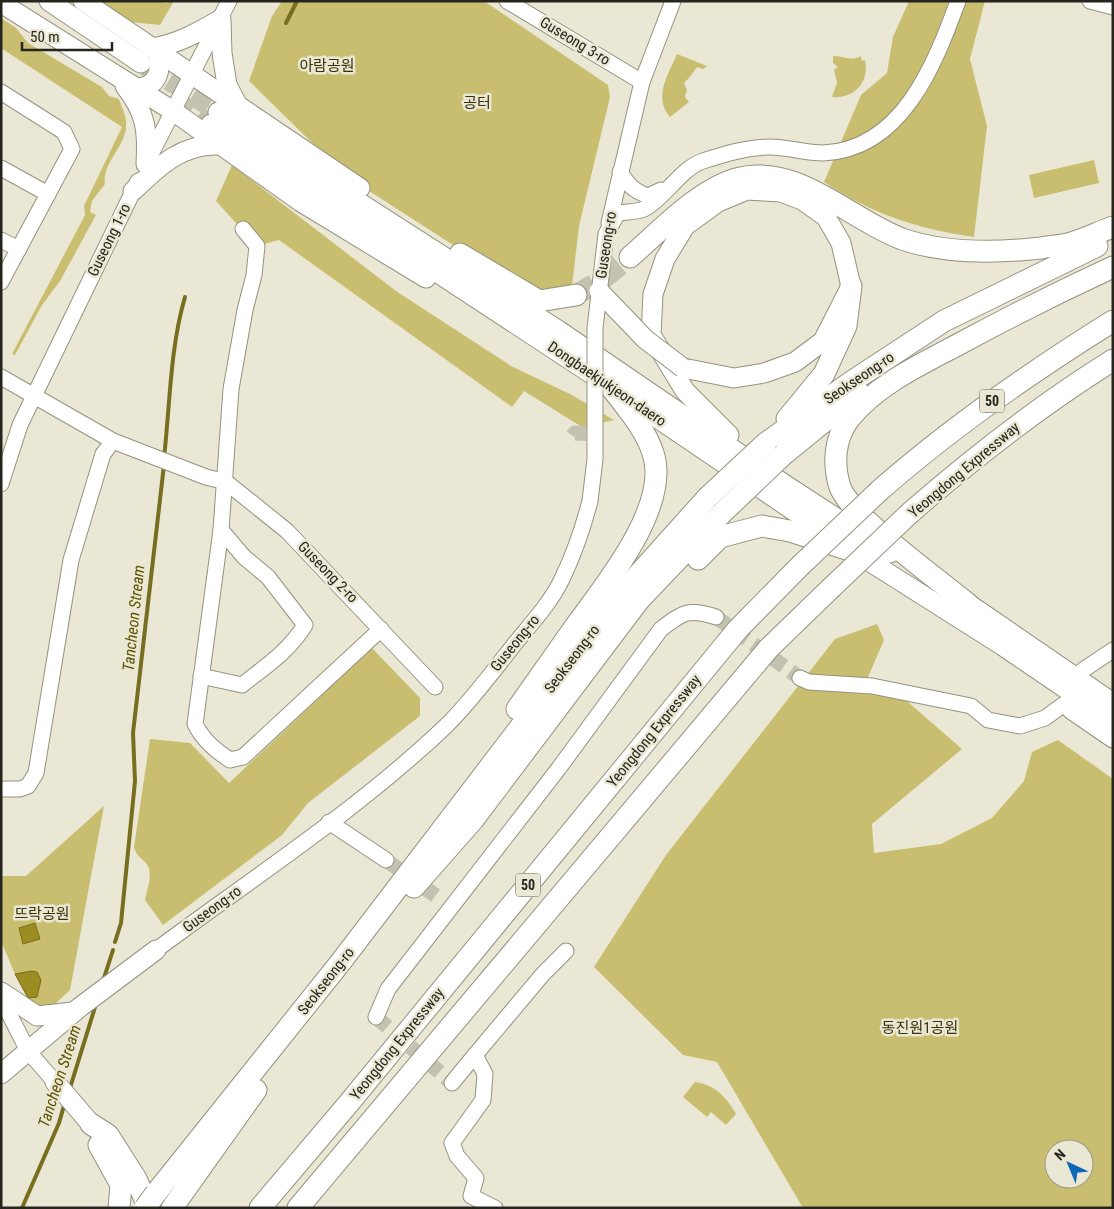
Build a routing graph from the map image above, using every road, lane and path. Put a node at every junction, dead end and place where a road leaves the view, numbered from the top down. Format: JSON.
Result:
{"nodes":[{"id":1,"x":19,"y":1,"type":"edge"},
{"id":2,"x":49,"y":1,"type":"edge"},
{"id":3,"x":83,"y":1,"type":"edge"},
{"id":4,"x":229,"y":1,"type":"edge"},
{"id":5,"x":506,"y":1,"type":"edge"},
{"id":6,"x":673,"y":1,"type":"edge"},
{"id":7,"x":958,"y":1,"type":"edge"},
{"id":8,"x":1090,"y":1,"type":"edge"},
{"id":9,"x":1,"y":3,"type":"edge"},
{"id":10,"x":1113,"y":7,"type":"edge"},
{"id":11,"x":221,"y":19,"type":"junction"},
{"id":12,"x":145,"y":65,"type":"junction"},
{"id":13,"x":192,"y":74,"type":"junction"},
{"id":14,"x":117,"y":75,"type":"junction"},
{"id":15,"x":642,"y":82,"type":"junction"},
{"id":16,"x":1,"y":92,"type":"edge"},
{"id":17,"x":173,"y":111,"type":"junction"},
{"id":18,"x":220,"y":121,"type":"junction"},
{"id":19,"x":146,"y":164,"type":"junction"},
{"id":20,"x":1,"y":168,"type":"edge"},
{"id":21,"x":620,"y":172,"type":"junction"},
{"id":22,"x":669,"y":186,"type":"junction"},
{"id":23,"x":133,"y":191,"type":"junction"},
{"id":24,"x":48,"y":194,"type":"junction"},
{"id":25,"x":1113,"y":227,"type":"edge"},
{"id":26,"x":243,"y":229,"type":"dead end"},
{"id":27,"x":606,"y":234,"type":"junction"},
{"id":28,"x":1113,"y":238,"type":"edge"},
{"id":29,"x":1,"y":240,"type":"edge"},
{"id":30,"x":18,"y":249,"type":"junction"},
{"id":31,"x":1113,"y":253,"type":"edge"},
{"id":32,"x":460,"y":254,"type":"junction"},
{"id":33,"x":630,"y":257,"type":"tunnel mouth"},
{"id":34,"x":1113,"y":267,"type":"edge"},
{"id":35,"x":1,"y":282,"type":"edge"},
{"id":36,"x":851,"y":286,"type":"junction"},
{"id":37,"x":599,"y":291,"type":"junction"},
{"id":38,"x":576,"y":295,"type":"tunnel mouth"},
{"id":39,"x":515,"y":304,"type":"junction"},
{"id":40,"x":1113,"y":321,"type":"edge"},
{"id":41,"x":1113,"y":360,"type":"edge"},
{"id":42,"x":1,"y":377,"type":"edge"},
{"id":43,"x":610,"y":386,"type":"junction"},
{"id":44,"x":33,"y":395,"type":"junction"},
{"id":45,"x":114,"y":441,"type":"junction"},
{"id":46,"x":766,"y":443,"type":"junction"},
{"id":47,"x":226,"y":482,"type":"junction"},
{"id":48,"x":1,"y":484,"type":"edge"},
{"id":49,"x":784,"y":484,"type":"junction"},
{"id":50,"x":714,"y":506,"type":"junction"},
{"id":51,"x":221,"y":530,"type":"junction"},
{"id":52,"x":853,"y":551,"type":"junction"},
{"id":53,"x":968,"y":604,"type":"junction"},
{"id":54,"x":716,"y":617,"type":"tunnel mouth"},
{"id":55,"x":381,"y":629,"type":"junction"},
{"id":56,"x":1006,"y":639,"type":"junction"},
{"id":57,"x":1113,"y":650,"type":"edge"},
{"id":58,"x":1083,"y":670,"type":"junction"},
{"id":59,"x":201,"y":676,"type":"junction"},
{"id":60,"x":800,"y":678,"type":"tunnel mouth"},
{"id":61,"x":435,"y":687,"type":"dead end"},
{"id":62,"x":1113,"y":687,"type":"edge"},
{"id":63,"x":1113,"y":703,"type":"edge"},
{"id":64,"x":1064,"y":704,"type":"junction"},
{"id":65,"x":1113,"y":722,"type":"edge"},
{"id":66,"x":1113,"y":738,"type":"edge"},
{"id":67,"x":475,"y":787,"type":"junction"},
{"id":68,"x":1,"y":788,"type":"edge"},
{"id":69,"x":329,"y":822,"type":"junction"},
{"id":70,"x":386,"y":860,"type":"tunnel mouth"},
{"id":71,"x":156,"y":950,"type":"joint"},
{"id":72,"x":566,"y":952,"type":"dead end"},
{"id":73,"x":355,"y":953,"type":"junction"},
{"id":74,"x":1,"y":992,"type":"edge"},
{"id":75,"x":1,"y":998,"type":"edge"},
{"id":76,"x":77,"y":1009,"type":"junction"},
{"id":77,"x":376,"y":1017,"type":"dead end"},
{"id":78,"x":28,"y":1051,"type":"junction"},
{"id":79,"x":475,"y":1055,"type":"junction"},
{"id":80,"x":1,"y":1074,"type":"edge"},
{"id":81,"x":55,"y":1082,"type":"joint"},
{"id":82,"x":452,"y":1084,"type":"dead end"},
{"id":83,"x":91,"y":1124,"type":"junction"},
{"id":84,"x":150,"y":1203,"type":"edge"},
{"id":85,"x":119,"y":1208,"type":"edge"},
{"id":86,"x":172,"y":1208,"type":"edge"},
{"id":87,"x":260,"y":1208,"type":"edge"},
{"id":88,"x":298,"y":1208,"type":"edge"},
{"id":89,"x":496,"y":1208,"type":"edge"}],
"edges":[{"from":1,"to":12,"type":"main road"},
{"from":2,"to":12,"type":"main road"},
{"from":3,"to":12,"type":"main road"},
{"from":4,"to":11,"type":"street","name":"Guseong 1-ro"},
{"from":5,"to":15,"type":"street","name":"Guseong 3-ro"},
{"from":6,"to":15,"type":"street","name":"Guseong-ro"},
{"from":7,"to":22,"type":"street"},
{"from":8,"to":10,"type":"street"},
{"from":9,"to":14,"type":"main road"},
{"from":11,"to":12,"type":"main road"},
{"from":11,"to":13,"type":"street","name":"Guseong 1-ro"},
{"from":11,"to":18,"type":"main road"},
{"from":12,"to":13,"type":"main road"},
{"from":12,"to":14,"type":"main road"},
{"from":12,"to":17,"type":"main road"},
{"from":13,"to":17,"type":"street","name":"Guseong 1-ro"},
{"from":13,"to":18,"type":"main road"},
{"from":14,"to":19,"type":"main road"},
{"from":15,"to":21,"type":"street","name":"Guseong-ro"},
{"from":16,"to":24,"type":"street"},
{"from":17,"to":18,"type":"main road"},
{"from":17,"to":19,"type":"street","name":"Guseong 1-ro"},
{"from":18,"to":23,"type":"main road"},
{"from":18,"to":32,"type":"main road"},
{"from":18,"to":39,"type":"main road","name":"Dongbaekjukjeon-daero"},
{"from":18,"to":43,"type":"main road","name":"Dongbaekjukjeon-daero"},
{"from":19,"to":23,"type":"street","name":"Guseong 1-ro"},
{"from":20,"to":24,"type":"street"},
{"from":21,"to":22,"type":"street"},
{"from":21,"to":27,"type":"street","name":"Guseong-ro"},
{"from":22,"to":27,"type":"street"},
{"from":23,"to":44,"type":"street","name":"Guseong 1-ro"},
{"from":24,"to":30,"type":"street"},
{"from":25,"to":33,"type":"highway"},
{"from":26,"to":47,"type":"street"},
{"from":27,"to":37,"type":"street","name":"Guseong-ro","bridge":true},
{"from":28,"to":46,"type":"highway","name":"Seokseong-ro"},
{"from":29,"to":30,"type":"street"},
{"from":30,"to":35,"type":"street"},
{"from":31,"to":50,"type":"highway","name":"Seokseong-ro","bridge":true},
{"from":32,"to":38,"type":"highway"},
{"from":32,"to":39,"type":"main road"},
{"from":34,"to":53,"type":"highway"},
{"from":36,"to":37,"type":"main road","bridge":true},
{"from":36,"to":46,"type":"highway"},
{"from":36,"to":49,"type":"main road"},
{"from":37,"to":69,"type":"street","name":"Guseong-ro","bridge":true},
{"from":39,"to":49,"type":"main road","name":"Dongbaekjukjeon-daero"},
{"from":40,"to":87,"type":"highway","name":"Yeongdong Expressway","number":"50","bridge":true},
{"from":41,"to":88,"type":"highway","name":"Yeongdong Expressway","number":"50","bridge":true},
{"from":42,"to":44,"type":"street"},
{"from":43,"to":52,"type":"main road","name":"Dongbaekjukjeon-daero"},
{"from":43,"to":67,"type":"highway"},
{"from":44,"to":45,"type":"street"},
{"from":44,"to":48,"type":"street","name":"Guseong 1-ro"},
{"from":45,"to":47,"type":"street","name":"Guseong 2-ro"},
{"from":45,"to":68,"type":"street"},
{"from":46,"to":50,"type":"highway","name":"Seokseong-ro","bridge":true},
{"from":47,"to":51,"type":"street"},
{"from":47,"to":55,"type":"street","name":"Guseong 2-ro"},
{"from":49,"to":53,"type":"main road","name":"Dongbaekjukjeon-daero"},
{"from":50,"to":67,"type":"highway","name":"Seokseong-ro"},
{"from":50,"to":73,"type":"highway","name":"Seokseong-ro"},
{"from":51,"to":59,"type":"street"},
{"from":51,"to":59,"type":"street"},
{"from":52,"to":56,"type":"main road","name":"Dongbaekjukjeon-daero"},
{"from":52,"to":73,"type":"highway"},
{"from":53,"to":56,"type":"main road","name":"Dongbaekjukjeon-daero"},
{"from":54,"to":77,"type":"street"},
{"from":55,"to":59,"type":"street"},
{"from":55,"to":61,"type":"street","name":"Guseong 2-ro"},
{"from":56,"to":58,"type":"main road","name":"Dongbaekjukjeon-daero"},
{"from":56,"to":63,"type":"main road","name":"Dongbaekjukjeon-daero"},
{"from":56,"to":64,"type":"main road","name":"Dongbaekjukjeon-daero"},
{"from":56,"to":65,"type":"main road","name":"Dongbaekjukjeon-daero"},
{"from":57,"to":58,"type":"street"},
{"from":58,"to":62,"type":"main road","name":"Dongbaekjukjeon-daero"},
{"from":60,"to":64,"type":"street"},
{"from":64,"to":66,"type":"main road","name":"Dongbaekjukjeon-daero"},
{"from":67,"to":84,"type":"highway","name":"Seokseong-ro"},
{"from":69,"to":70,"type":"street"},
{"from":69,"to":71,"type":"street","name":"Guseong-ro"},
{"from":71,"to":76,"type":"main road","name":"Guseong-ro"},
{"from":72,"to":79,"type":"street"},
{"from":73,"to":86,"type":"highway","name":"Seokseong-ro"},
{"from":74,"to":76,"type":"main road"},
{"from":75,"to":78,"type":"street"},
{"from":76,"to":78,"type":"main road","name":"Guseong-ro"},
{"from":78,"to":80,"type":"main road","name":"Guseong-ro"},
{"from":78,"to":81,"type":"street"},
{"from":79,"to":82,"type":"street"},
{"from":79,"to":89,"type":"street"},
{"from":81,"to":83,"type":"main road"},
{"from":83,"to":84,"type":"highway"},
{"from":83,"to":85,"type":"highway"}]}
